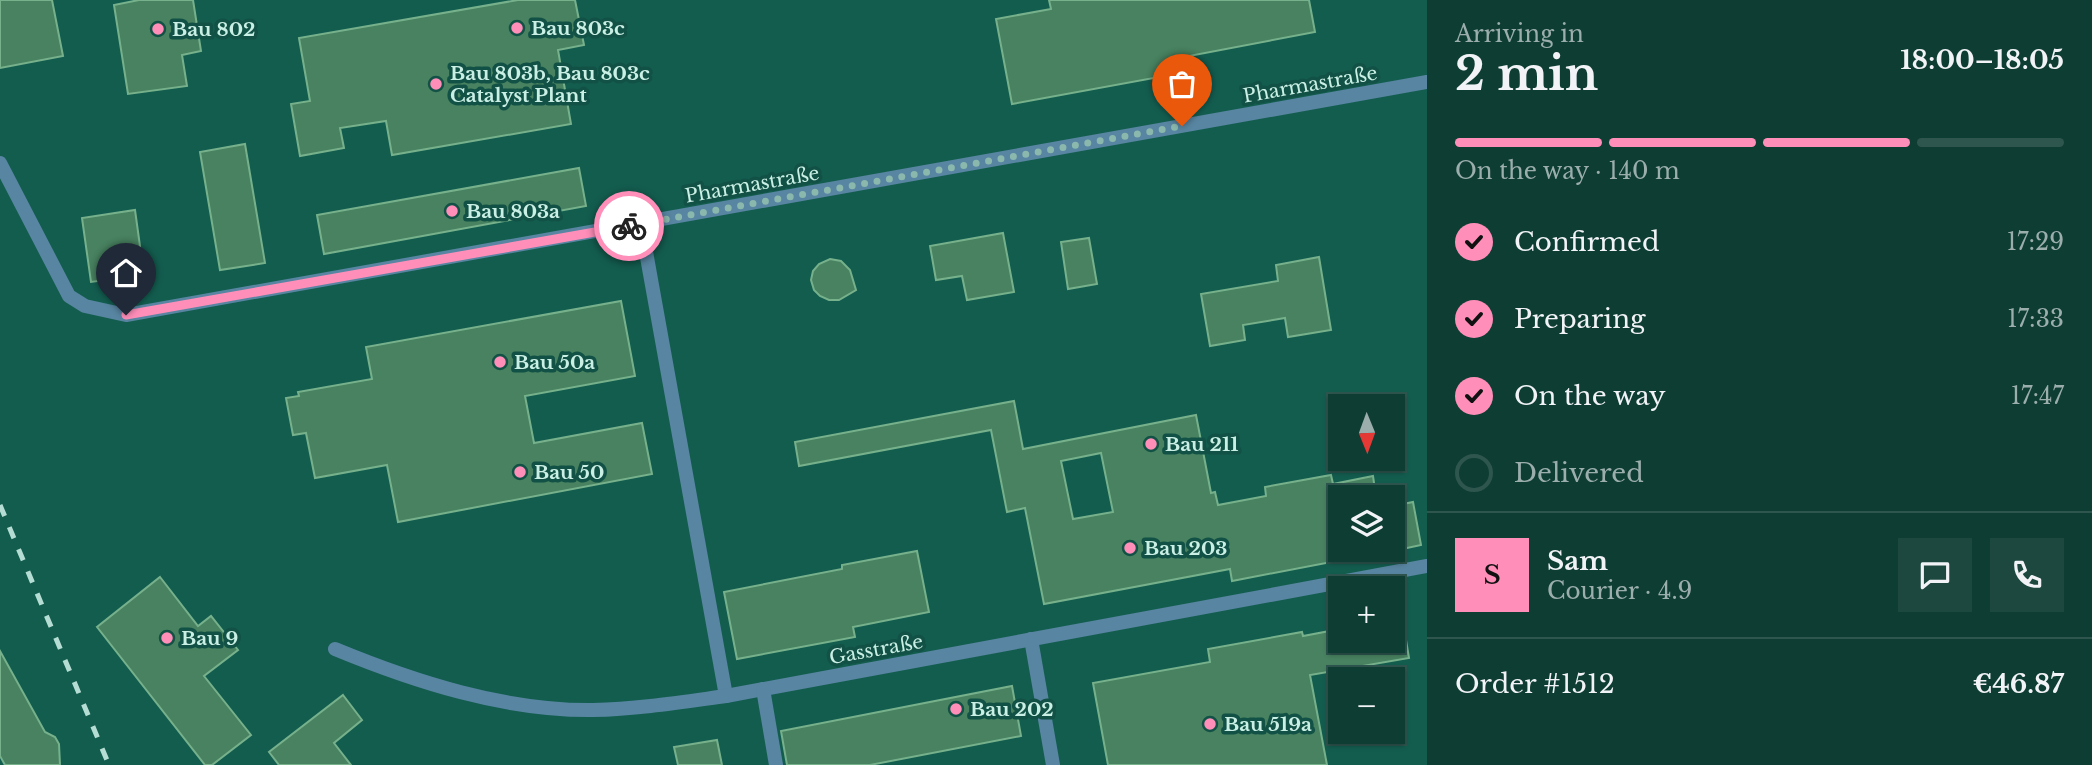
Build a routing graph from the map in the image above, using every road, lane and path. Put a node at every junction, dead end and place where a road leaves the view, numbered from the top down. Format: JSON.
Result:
{"nodes":[{"id":1,"x":1427,"y":82,"type":"edge"},
{"id":2,"x":0,"y":163,"type":"edge"},
{"id":3,"x":641,"y":224,"type":"junction"},
{"id":4,"x":1427,"y":566,"type":"edge"},
{"id":5,"x":1031,"y":639,"type":"junction"},
{"id":6,"x":335,"y":649,"type":"dead end"},
{"id":7,"x":763,"y":689,"type":"junction"},
{"id":8,"x":726,"y":696,"type":"junction"},
{"id":9,"x":776,"y":765,"type":"edge"},
{"id":10,"x":1053,"y":765,"type":"edge"}],
"edges":[{"from":1,"to":3,"type":"street","name":"Pharmastraße"},
{"from":2,"to":3,"type":"street","name":"Pharmastraße"},
{"from":3,"to":8,"type":"street"},
{"from":4,"to":5,"type":"street","name":"Gasstraße"},
{"from":5,"to":7,"type":"street","name":"Gasstraße"},
{"from":5,"to":10,"type":"street"},
{"from":6,"to":8,"type":"street","name":"Gasstraße"},
{"from":7,"to":8,"type":"street","name":"Gasstraße"},
{"from":7,"to":9,"type":"street"}]}
